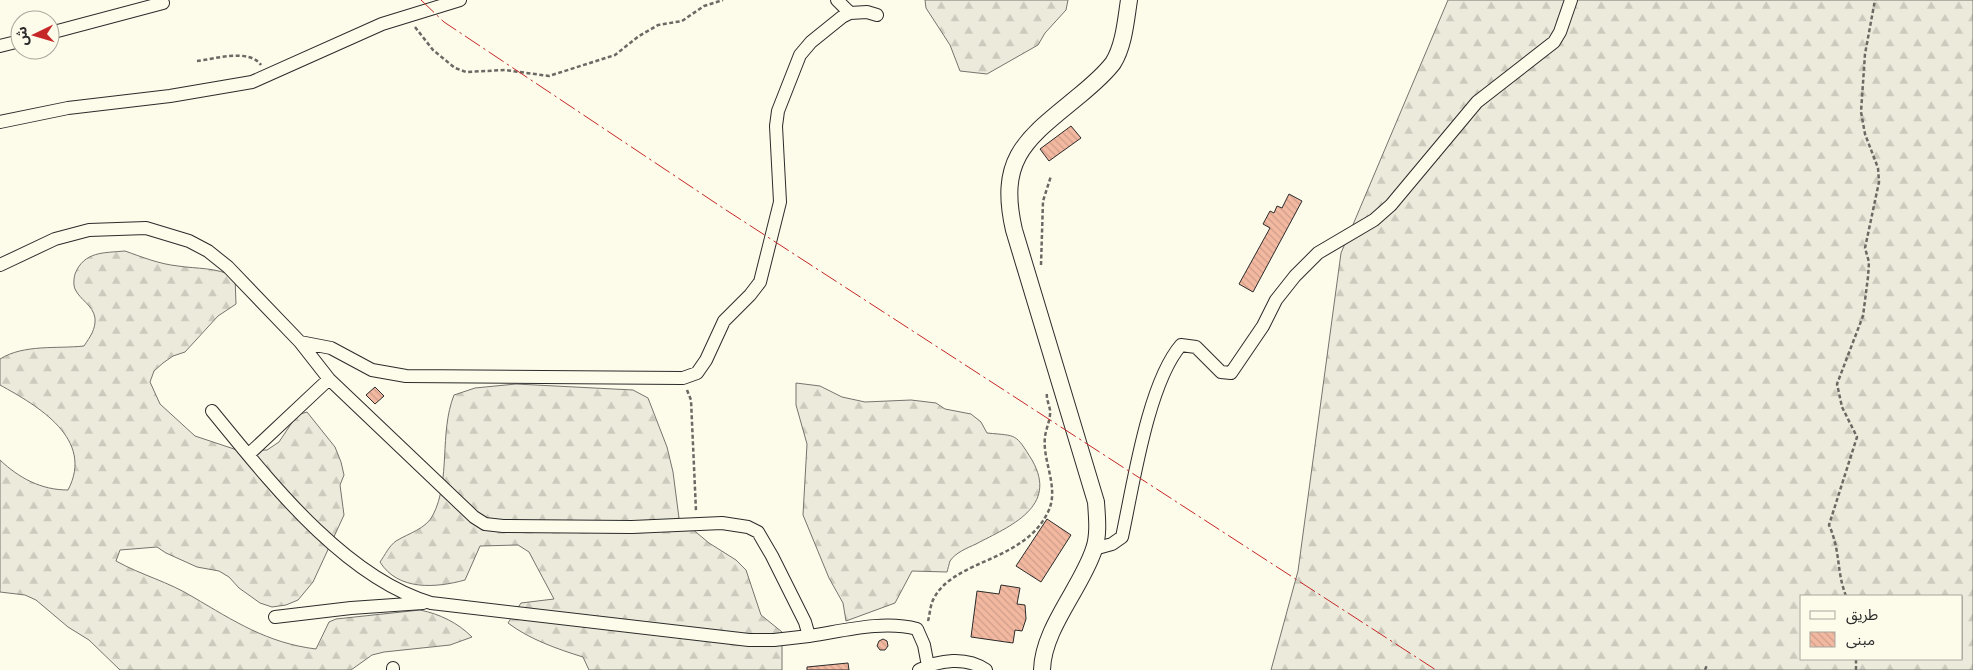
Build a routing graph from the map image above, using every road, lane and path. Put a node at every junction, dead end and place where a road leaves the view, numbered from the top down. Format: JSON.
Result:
{"nodes":[{"id":1,"x":460,"y":0,"type":"edge"},
{"id":2,"x":723,"y":0,"type":"edge"},
{"id":3,"x":836,"y":0,"type":"edge"},
{"id":4,"x":1128,"y":0,"type":"edge"},
{"id":5,"x":1571,"y":0,"type":"edge"},
{"id":6,"x":1875,"y":0,"type":"edge"},
{"id":7,"x":163,"y":3,"type":"dead end"},
{"id":8,"x":850,"y":13,"type":"junction"},
{"id":9,"x":877,"y":15,"type":"dead end"},
{"id":10,"x":407,"y":16,"type":"junction"},
{"id":11,"x":60,"y":30,"type":"edge"},
{"id":12,"x":197,"y":61,"type":"dead end"},
{"id":13,"x":265,"y":78,"type":"junction"},
{"id":14,"x":0,"y":122,"type":"edge"},
{"id":15,"x":1051,"y":176,"type":"dead end"},
{"id":16,"x":0,"y":265,"type":"edge"},
{"id":17,"x":1040,"y":268,"type":"dead end"},
{"id":18,"x":300,"y":342,"type":"junction"},
{"id":19,"x":1054,"y":369,"type":"junction"},
{"id":20,"x":683,"y":378,"type":"junction"},
{"id":21,"x":329,"y":379,"type":"junction"},
{"id":22,"x":212,"y":411,"type":"dead end"},
{"id":23,"x":248,"y":455,"type":"junction"},
{"id":24,"x":696,"y":525,"type":"junction"},
{"id":25,"x":1094,"y":549,"type":"junction"},
{"id":26,"x":1846,"y":595,"type":"edge"},
{"id":27,"x":431,"y":603,"type":"junction"},
{"id":28,"x":275,"y":617,"type":"dead end"},
{"id":29,"x":917,"y":629,"type":"junction"},
{"id":30,"x":809,"y":636,"type":"junction"},
{"id":31,"x":1707,"y":664,"type":"dead end"},
{"id":32,"x":923,"y":668,"type":"edge"},
{"id":33,"x":986,"y":670,"type":"edge"},
{"id":34,"x":1042,"y":670,"type":"edge"},
{"id":35,"x":1705,"y":670,"type":"edge"}],
"edges":[{"from":1,"to":10,"type":"street"},
{"from":2,"to":10,"type":"path"},
{"from":3,"to":8,"type":"street"},
{"from":4,"to":19,"type":"street"},
{"from":5,"to":25,"type":"street"},
{"from":6,"to":26,"type":"path"},
{"from":7,"to":11,"type":"street"},
{"from":8,"to":9,"type":"street"},
{"from":8,"to":20,"type":"street"},
{"from":10,"to":13,"type":"street"},
{"from":12,"to":13,"type":"path"},
{"from":13,"to":14,"type":"street"},
{"from":15,"to":17,"type":"path"},
{"from":16,"to":18,"type":"street"},
{"from":18,"to":20,"type":"street"},
{"from":18,"to":21,"type":"street"},
{"from":19,"to":25,"type":"street"},
{"from":19,"to":29,"type":"path"},
{"from":20,"to":24,"type":"path"},
{"from":21,"to":23,"type":"street"},
{"from":21,"to":24,"type":"street"},
{"from":22,"to":23,"type":"street"},
{"from":23,"to":27,"type":"street"},
{"from":24,"to":30,"type":"street"},
{"from":25,"to":34,"type":"street"},
{"from":27,"to":28,"type":"street"},
{"from":27,"to":30,"type":"street"},
{"from":29,"to":30,"type":"street"},
{"from":29,"to":32,"type":"street"},
{"from":31,"to":35,"type":"path"},
{"from":32,"to":33,"type":"street"}]}
